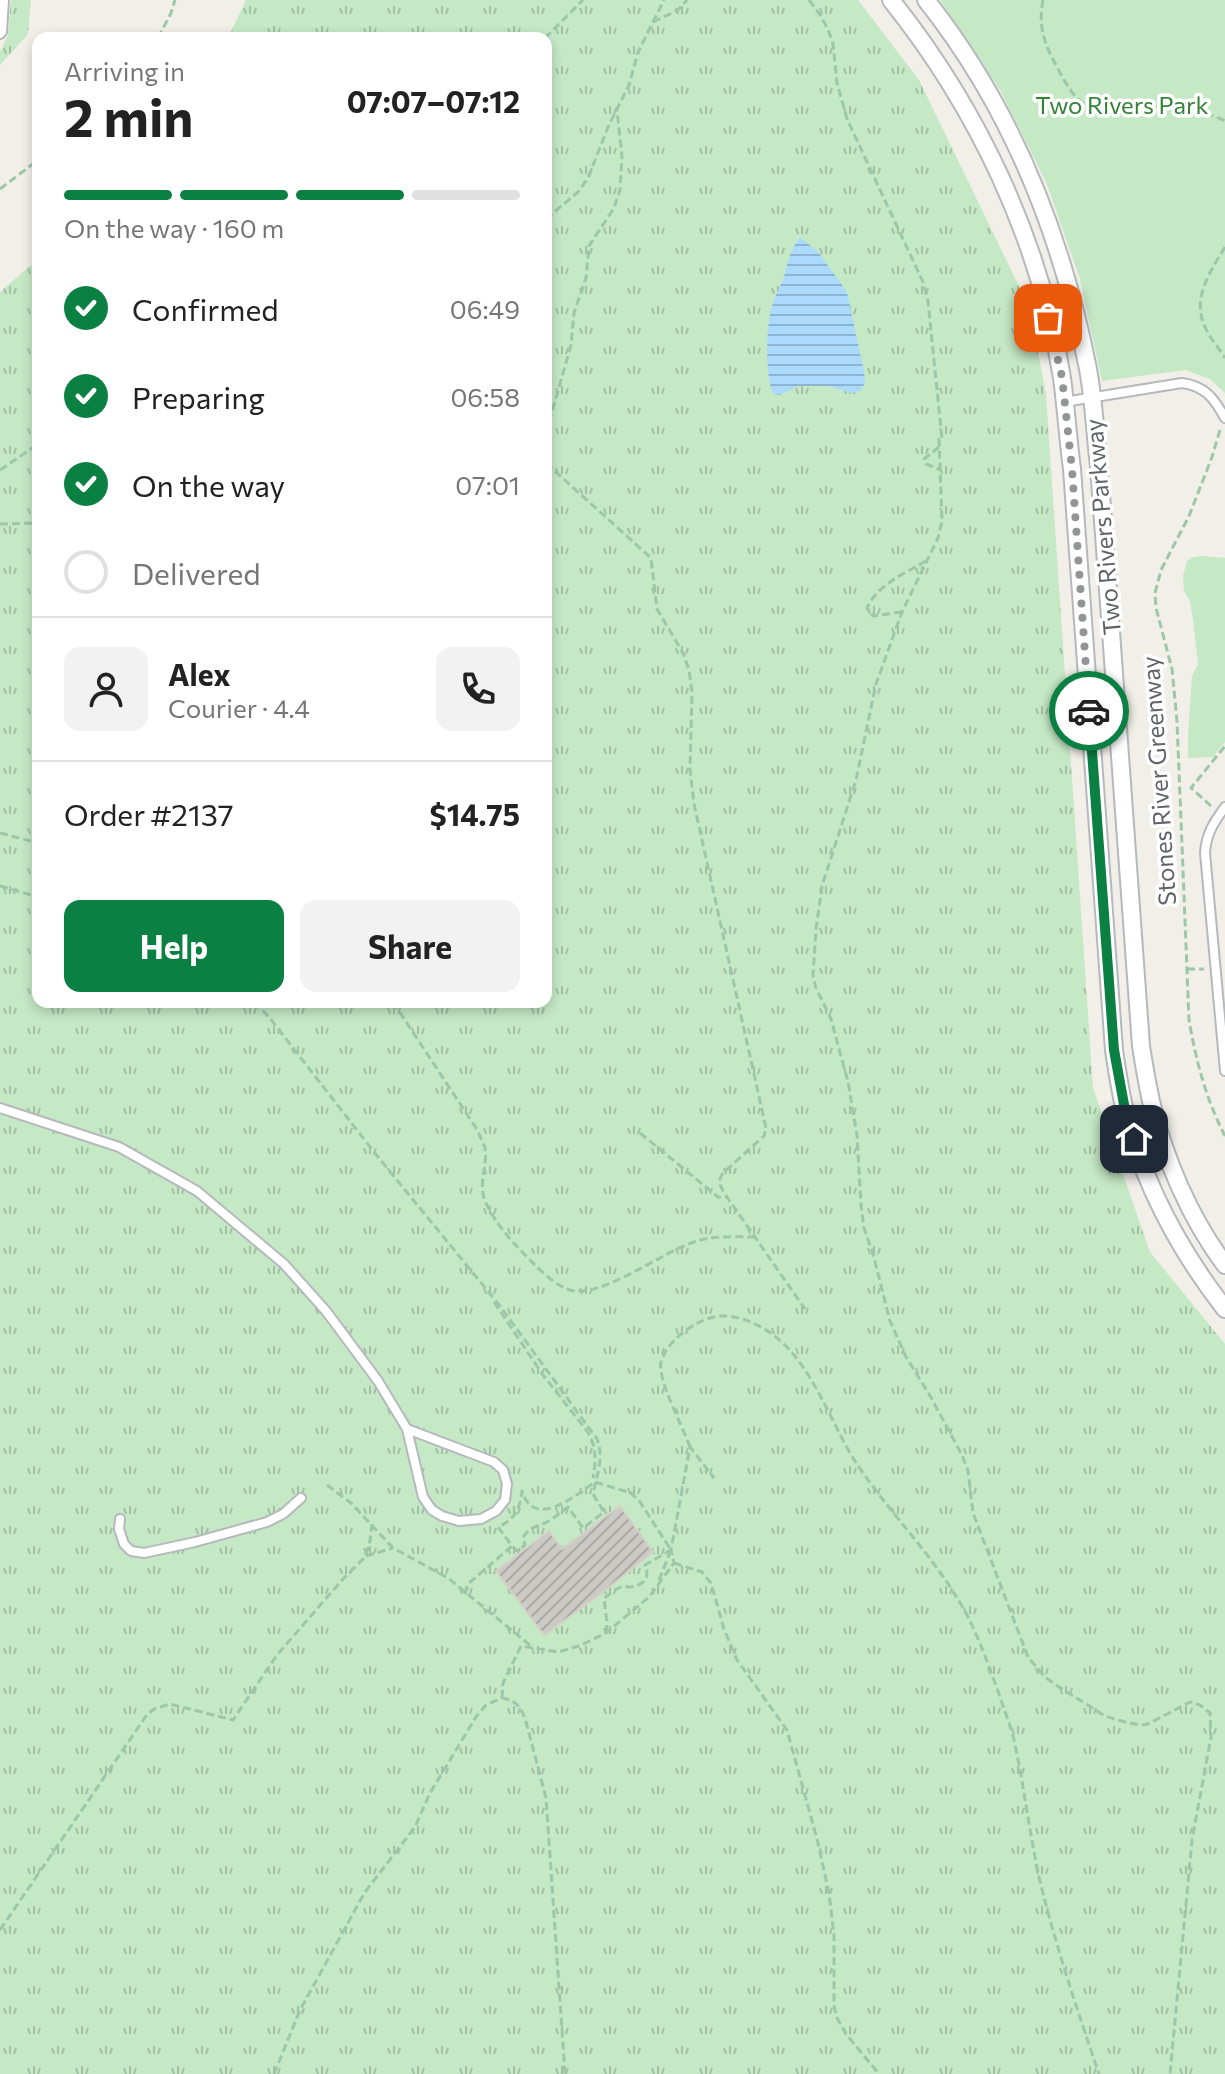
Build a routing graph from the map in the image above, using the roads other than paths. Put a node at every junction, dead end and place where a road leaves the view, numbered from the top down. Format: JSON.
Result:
{"nodes":[{"id":1,"x":4,"y":0,"type":"edge"},
{"id":2,"x":891,"y":0,"type":"edge"},
{"id":3,"x":926,"y":0,"type":"edge"},
{"id":4,"x":1,"y":32,"type":"edge"},
{"id":5,"x":1091,"y":398,"type":"junction"},
{"id":6,"x":1064,"y":402,"type":"junction"},
{"id":7,"x":1225,"y":418,"type":"edge"},
{"id":8,"x":1223,"y":810,"type":"edge"},
{"id":9,"x":1225,"y":1071,"type":"edge"},
{"id":10,"x":0,"y":1108,"type":"edge"},
{"id":11,"x":1225,"y":1265,"type":"edge"},
{"id":12,"x":1225,"y":1309,"type":"edge"},
{"id":13,"x":407,"y":1429,"type":"junction"},
{"id":14,"x":301,"y":1498,"type":"dead end"},
{"id":15,"x":120,"y":1519,"type":"dead end"}],
"edges":[{"from":1,"to":4,"type":"lane"},
{"from":2,"to":6,"type":"street","name":"Two Rivers Parkway"},
{"from":3,"to":5,"type":"street","name":"Two Rivers Parkway"},
{"from":5,"to":6,"type":"lane"},
{"from":5,"to":7,"type":"lane"},
{"from":5,"to":11,"type":"street","name":"Two Rivers Parkway"},
{"from":6,"to":12,"type":"street","name":"Two Rivers Parkway"},
{"from":8,"to":9,"type":"lane"},
{"from":10,"to":13,"type":"lane"},
{"from":13,"to":13,"type":"lane"},
{"from":14,"to":15,"type":"lane"}]}
